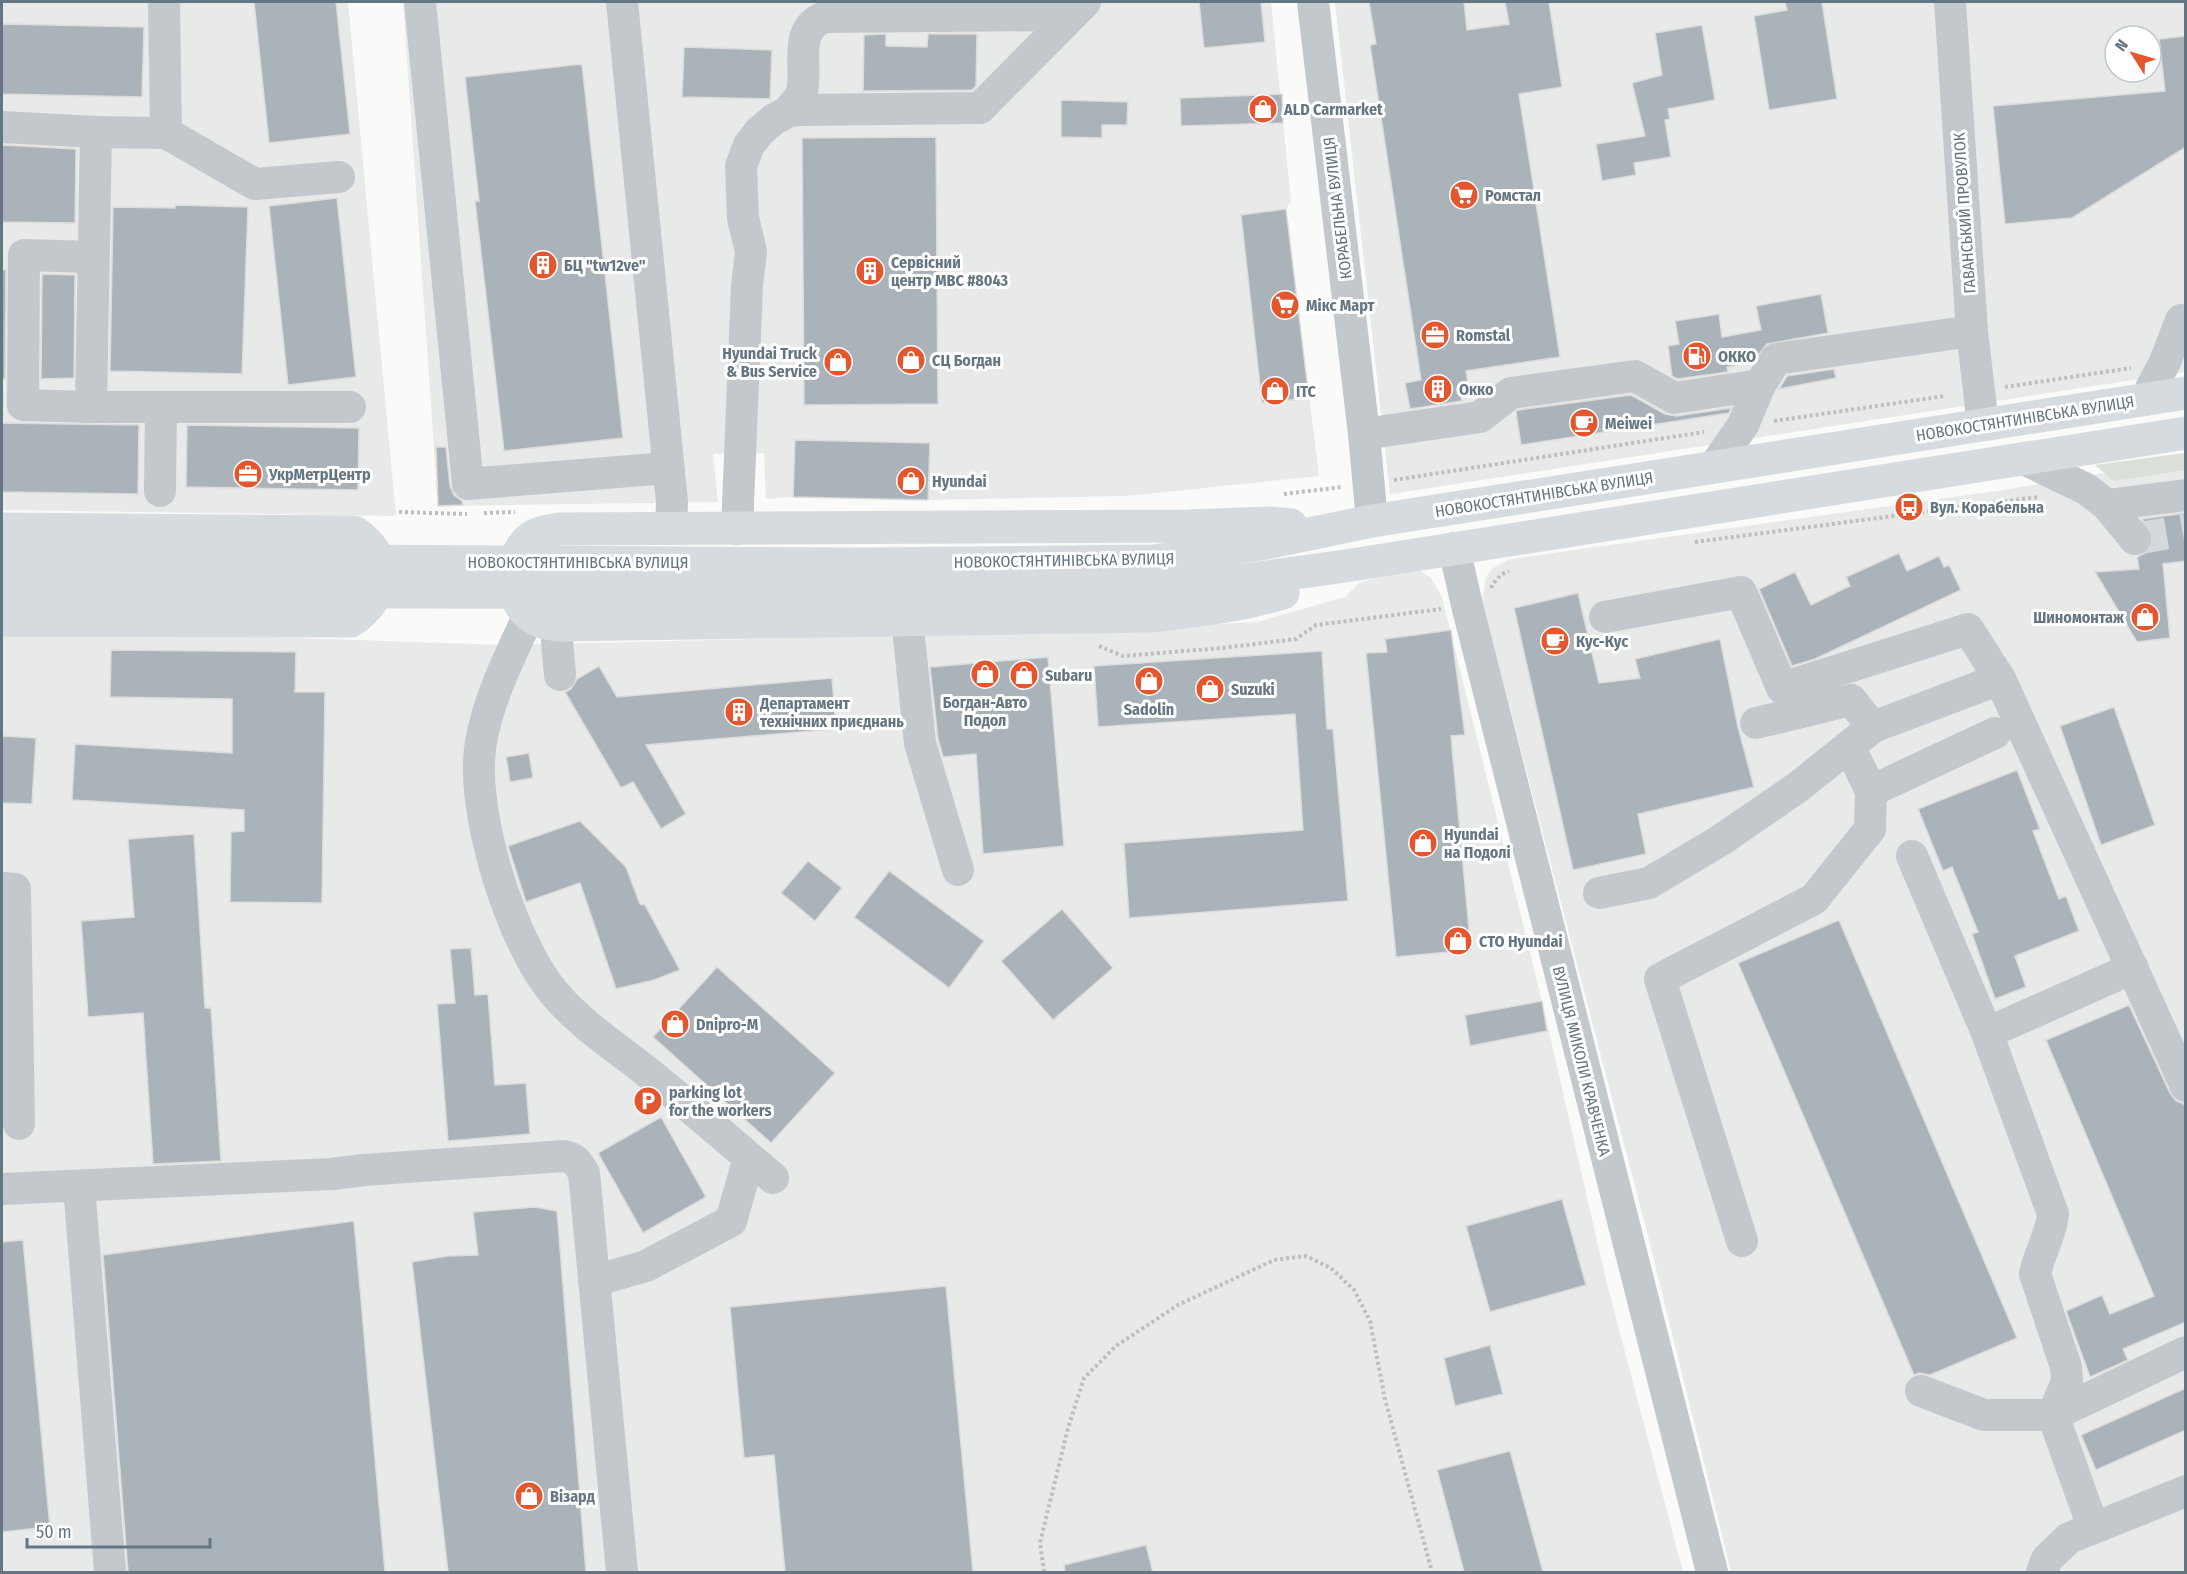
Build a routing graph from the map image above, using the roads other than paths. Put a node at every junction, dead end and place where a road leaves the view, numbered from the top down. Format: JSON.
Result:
{"nodes":[{"id":1,"x":164,"y":2,"type":"edge"},
{"id":2,"x":420,"y":2,"type":"edge"},
{"id":3,"x":622,"y":2,"type":"edge"},
{"id":4,"x":1075,"y":2,"type":"edge"},
{"id":5,"x":1085,"y":2,"type":"edge"},
{"id":6,"x":1313,"y":2,"type":"edge"},
{"id":7,"x":1950,"y":2,"type":"edge"},
{"id":8,"x":789,"y":111,"type":"junction"},
{"id":9,"x":2,"y":127,"type":"edge"},
{"id":10,"x":96,"y":132,"type":"junction"},
{"id":11,"x":166,"y":133,"type":"junction"},
{"id":12,"x":339,"y":177,"type":"dead end"},
{"id":13,"x":92,"y":257,"type":"junction"},
{"id":14,"x":2181,"y":320,"type":"dead end"},
{"id":15,"x":1972,"y":331,"type":"junction"},
{"id":16,"x":1760,"y":385,"type":"junction"},
{"id":17,"x":2186,"y":393,"type":"edge"},
{"id":18,"x":2145,"y":400,"type":"junction"},
{"id":19,"x":91,"y":407,"type":"junction"},
{"id":20,"x":161,"y":407,"type":"junction"},
{"id":21,"x":350,"y":407,"type":"dead end"},
{"id":22,"x":1983,"y":425,"type":"junction"},
{"id":23,"x":2186,"y":433,"type":"edge"},
{"id":24,"x":1364,"y":434,"type":"junction"},
{"id":25,"x":2024,"y":459,"type":"junction"},
{"id":26,"x":1714,"y":467,"type":"junction"},
{"id":27,"x":668,"y":468,"type":"junction"},
{"id":28,"x":160,"y":491,"type":"dead end"},
{"id":29,"x":2186,"y":495,"type":"edge"},
{"id":30,"x":2107,"y":505,"type":"junction"},
{"id":31,"x":1372,"y":521,"type":"junction"},
{"id":32,"x":1331,"y":528,"type":"junction"},
{"id":33,"x":2,"y":529,"type":"edge"},
{"id":34,"x":671,"y":529,"type":"junction"},
{"id":35,"x":737,"y":529,"type":"junction"},
{"id":36,"x":2135,"y":539,"type":"dead end"},
{"id":37,"x":1454,"y":548,"type":"junction"},
{"id":38,"x":2,"y":559,"type":"edge"},
{"id":39,"x":1345,"y":566,"type":"junction"},
{"id":40,"x":867,"y":578,"type":"junction"},
{"id":41,"x":2,"y":591,"type":"edge"},
{"id":42,"x":1605,"y":617,"type":"dead end"},
{"id":43,"x":907,"y":619,"type":"junction"},
{"id":44,"x":2,"y":620,"type":"edge"},
{"id":45,"x":544,"y":620,"type":"junction"},
{"id":46,"x":560,"y":675,"type":"dead end"},
{"id":47,"x":2000,"y":679,"type":"junction"},
{"id":48,"x":1756,"y":723,"type":"dead end"},
{"id":49,"x":1995,"y":733,"type":"dead end"},
{"id":50,"x":1861,"y":736,"type":"junction"},
{"id":51,"x":1871,"y":791,"type":"junction"},
{"id":52,"x":1912,"y":856,"type":"dead end"},
{"id":53,"x":957,"y":870,"type":"dead end"},
{"id":54,"x":2,"y":888,"type":"edge"},
{"id":55,"x":1599,"y":893,"type":"dead end"},
{"id":56,"x":2133,"y":968,"type":"junction"},
{"id":57,"x":1987,"y":1033,"type":"junction"},
{"id":58,"x":2186,"y":1086,"type":"edge"},
{"id":59,"x":20,"y":1124,"type":"dead end"},
{"id":60,"x":749,"y":1158,"type":"junction"},
{"id":61,"x":773,"y":1178,"type":"dead end"},
{"id":62,"x":79,"y":1186,"type":"junction"},
{"id":63,"x":2,"y":1190,"type":"edge"},
{"id":64,"x":1742,"y":1241,"type":"dead end"},
{"id":65,"x":594,"y":1281,"type":"junction"},
{"id":66,"x":2186,"y":1352,"type":"edge"},
{"id":67,"x":1921,"y":1391,"type":"dead end"},
{"id":68,"x":2053,"y":1415,"type":"junction"},
{"id":69,"x":2186,"y":1491,"type":"edge"},
{"id":70,"x":2093,"y":1527,"type":"junction"},
{"id":71,"x":110,"y":1572,"type":"edge"},
{"id":72,"x":622,"y":1572,"type":"edge"},
{"id":73,"x":1712,"y":1572,"type":"edge"},
{"id":74,"x":2042,"y":1572,"type":"edge"}],
"edges":[{"from":1,"to":11,"type":"street"},
{"from":2,"to":27,"type":"street"},
{"from":3,"to":27,"type":"street"},
{"from":4,"to":8,"type":"street"},
{"from":5,"to":8,"type":"street"},
{"from":6,"to":24,"type":"street","name":"КОРАБЕЛЬНА ВУЛИЦЯ"},
{"from":7,"to":15,"type":"street","name":"ГАВАНСЬКИЙ ПРОВУЛОК"},
{"from":8,"to":35,"type":"street"},
{"from":9,"to":10,"type":"street"},
{"from":10,"to":11,"type":"street"},
{"from":10,"to":13,"type":"street"},
{"from":11,"to":12,"type":"street"},
{"from":13,"to":19,"type":"street"},
{"from":13,"to":19,"type":"street"},
{"from":14,"to":18,"type":"street"},
{"from":15,"to":16,"type":"street"},
{"from":15,"to":22,"type":"street","name":"ГАВАНСЬКИЙ ПРОВУЛОК"},
{"from":16,"to":24,"type":"street"},
{"from":16,"to":26,"type":"street"},
{"from":17,"to":18,"type":"main road","name":"НОВОКОСТЯНТИНІВСЬКА ВУЛИЦЯ"},
{"from":18,"to":22,"type":"main road","name":"НОВОКОСТЯНТИНІВСЬКА ВУЛИЦЯ"},
{"from":19,"to":20,"type":"street"},
{"from":20,"to":21,"type":"street"},
{"from":20,"to":28,"type":"street"},
{"from":22,"to":26,"type":"main road","name":"НОВОКОСТЯНТИНІВСЬКА ВУЛИЦЯ"},
{"from":23,"to":25,"type":"main road","name":"НОВОКОСТЯНТИНІВСЬКА ВУЛИЦЯ"},
{"from":24,"to":31,"type":"street","name":"КОРАБЕЛЬНА ВУЛИЦЯ"},
{"from":25,"to":30,"type":"street"},
{"from":25,"to":37,"type":"main road","name":"НОВОКОСТЯНТИНІВСЬКА ВУЛИЦЯ"},
{"from":26,"to":31,"type":"main road","name":"НОВОКОСТЯНТИНІВСЬКА ВУЛИЦЯ"},
{"from":27,"to":34,"type":"street"},
{"from":29,"to":30,"type":"street"},
{"from":30,"to":36,"type":"street"},
{"from":31,"to":32,"type":"main road","name":"НОВОКОСТЯНТИНІВСЬКА ВУЛИЦЯ"},
{"from":32,"to":35,"type":"main road"},
{"from":32,"to":40,"type":"main road","name":"НОВОКОСТЯНТИНІВСЬКА ВУЛИЦЯ"},
{"from":33,"to":44,"type":"main road"},
{"from":34,"to":35,"type":"main road"},
{"from":34,"to":45,"type":"main road"},
{"from":37,"to":39,"type":"main road","name":"НОВОКОСТЯНТИНІВСЬКА ВУЛИЦЯ"},
{"from":37,"to":73,"type":"street","name":"ВУЛИЦЯ МИКОЛИ КРАВЧЕНКА"},
{"from":38,"to":40,"type":"main road","name":"НОВОКОСТЯНТИНІВСЬКА ВУЛИЦЯ"},
{"from":39,"to":40,"type":"main road","name":"НОВОКОСТЯНТИНІВСЬКА ВУЛИЦЯ"},
{"from":39,"to":43,"type":"main road"},
{"from":40,"to":41,"type":"main road","name":"НОВОКОСТЯНТИНІВСЬКА ВУЛИЦЯ"},
{"from":42,"to":47,"type":"street"},
{"from":43,"to":45,"type":"main road"},
{"from":43,"to":53,"type":"street"},
{"from":45,"to":46,"type":"street"},
{"from":45,"to":60,"type":"street"},
{"from":47,"to":50,"type":"street"},
{"from":47,"to":56,"type":"street"},
{"from":48,"to":50,"type":"street"},
{"from":49,"to":51,"type":"street"},
{"from":50,"to":51,"type":"street"},
{"from":50,"to":55,"type":"street"},
{"from":51,"to":64,"type":"street"},
{"from":52,"to":57,"type":"street"},
{"from":54,"to":59,"type":"street"},
{"from":56,"to":57,"type":"street"},
{"from":56,"to":58,"type":"street"},
{"from":57,"to":68,"type":"street"},
{"from":60,"to":61,"type":"street"},
{"from":60,"to":65,"type":"street"},
{"from":62,"to":63,"type":"street"},
{"from":62,"to":65,"type":"street"},
{"from":62,"to":71,"type":"street"},
{"from":65,"to":72,"type":"street"},
{"from":66,"to":68,"type":"street"},
{"from":67,"to":68,"type":"street"},
{"from":68,"to":70,"type":"street"},
{"from":69,"to":70,"type":"street"},
{"from":70,"to":74,"type":"street"}]}
